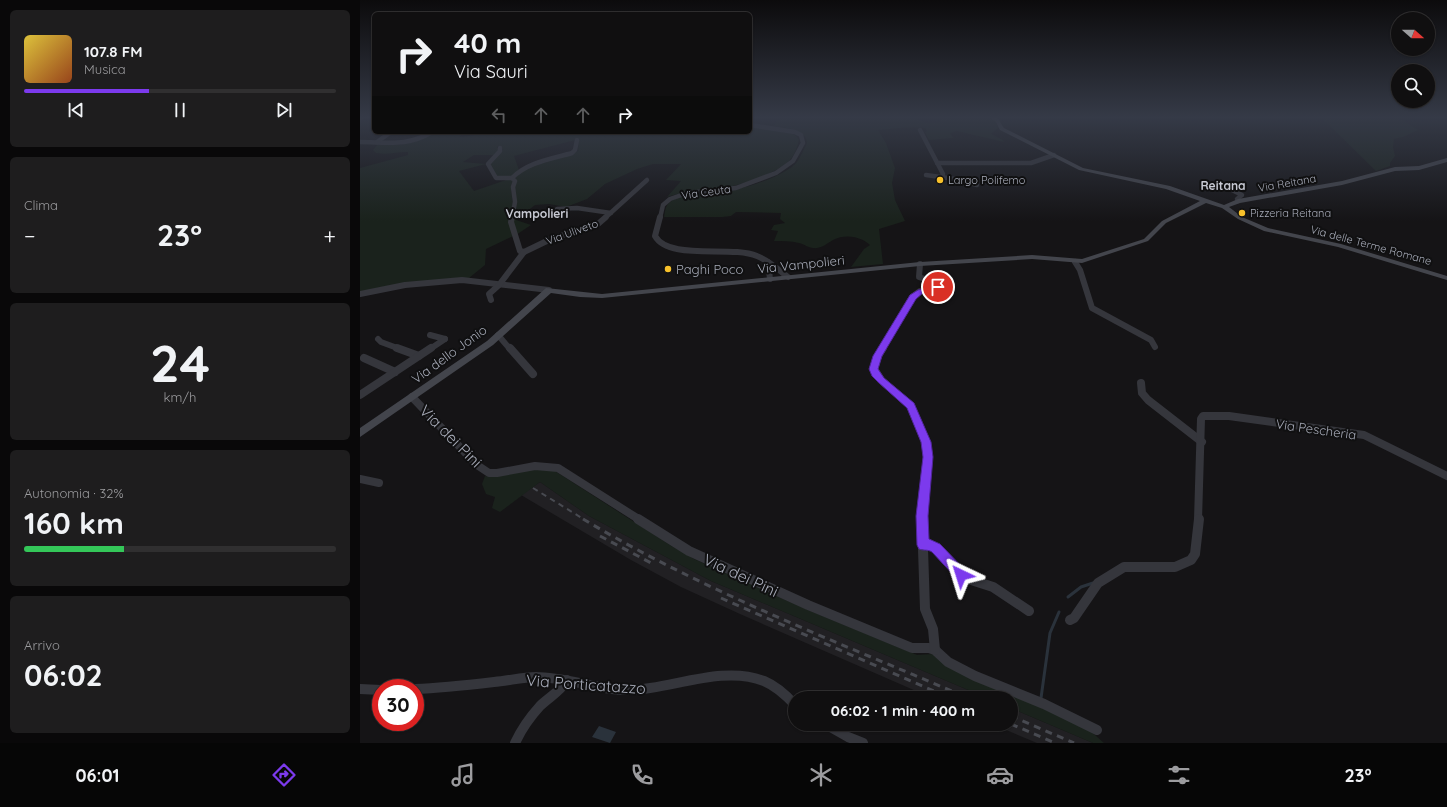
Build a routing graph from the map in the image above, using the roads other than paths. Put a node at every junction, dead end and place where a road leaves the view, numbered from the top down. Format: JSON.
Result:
{"nodes":[{"id":1,"x":499,"y":152,"type":"edge"},
{"id":2,"x":573,"y":152,"type":"edge"},
{"id":3,"x":798,"y":152,"type":"edge"},
{"id":4,"x":931,"y":152,"type":"edge"},
{"id":5,"x":1047,"y":152,"type":"edge"},
{"id":6,"x":1054,"y":155,"type":"junction"},
{"id":7,"x":1447,"y":160,"type":"edge"},
{"id":8,"x":937,"y":163,"type":"junction"},
{"id":9,"x":926,"y":175,"type":"dead end"},
{"id":10,"x":942,"y":175,"type":"junction"},
{"id":11,"x":512,"y":178,"type":"junction"},
{"id":12,"x":647,"y":180,"type":"dead end"},
{"id":13,"x":977,"y":185,"type":"dead end"},
{"id":14,"x":1236,"y":186,"type":"dead end"},
{"id":15,"x":1206,"y":200,"type":"junction"},
{"id":16,"x":1238,"y":201,"type":"junction"},
{"id":17,"x":1224,"y":207,"type":"junction"},
{"id":18,"x":557,"y":210,"type":"dead end"},
{"id":19,"x":611,"y":213,"type":"junction"},
{"id":20,"x":524,"y":252,"type":"junction"},
{"id":21,"x":768,"y":262,"type":"junction"},
{"id":22,"x":1075,"y":262,"type":"junction"},
{"id":23,"x":920,"y":264,"type":"junction"},
{"id":24,"x":788,"y":277,"type":"junction"},
{"id":25,"x":1447,"y":278,"type":"edge"},
{"id":26,"x":770,"y":279,"type":"junction"},
{"id":27,"x":499,"y":285,"type":"junction"},
{"id":28,"x":548,"y":290,"type":"junction"},
{"id":29,"x":360,"y":294,"type":"edge"},
{"id":30,"x":491,"y":300,"type":"dead end"},
{"id":31,"x":430,"y":335,"type":"dead end"},
{"id":32,"x":498,"y":335,"type":"junction"},
{"id":33,"x":378,"y":339,"type":"dead end"},
{"id":34,"x":1155,"y":347,"type":"dead end"},
{"id":35,"x":419,"y":356,"type":"junction"},
{"id":36,"x":364,"y":358,"type":"dead end"},
{"id":37,"x":395,"y":372,"type":"junction"},
{"id":38,"x":533,"y":374,"type":"dead end"},
{"id":39,"x":1141,"y":382,"type":"dead end"},
{"id":40,"x":360,"y":395,"type":"edge"},
{"id":41,"x":412,"y":397,"type":"junction"},
{"id":42,"x":360,"y":433,"type":"edge"},
{"id":43,"x":1202,"y":442,"type":"junction"},
{"id":44,"x":1447,"y":476,"type":"edge"},
{"id":45,"x":360,"y":479,"type":"edge"},
{"id":46,"x":379,"y":483,"type":"dead end"},
{"id":47,"x":923,"y":545,"type":"junction"},
{"id":48,"x":1029,"y":611,"type":"dead end"},
{"id":49,"x":1070,"y":620,"type":"dead end"},
{"id":50,"x":935,"y":650,"type":"junction"},
{"id":51,"x":567,"y":680,"type":"junction"},
{"id":52,"x":360,"y":689,"type":"edge"},
{"id":53,"x":424,"y":689,"type":"edge"},
{"id":54,"x":372,"y":690,"type":"edge"},
{"id":55,"x":788,"y":697,"type":"edge"},
{"id":56,"x":1097,"y":730,"type":"dead end"},
{"id":57,"x":837,"y":731,"type":"edge"},
{"id":58,"x":515,"y":743,"type":"edge"},
{"id":59,"x":863,"y":743,"type":"edge"}],
"edges":[{"from":1,"to":11,"type":"street"},
{"from":2,"to":11,"type":"street"},
{"from":3,"to":21,"type":"street","name":"Via Ceuta"},
{"from":4,"to":8,"type":"street"},
{"from":5,"to":6,"type":"street","name":"Via delle Terme Romane"},
{"from":6,"to":8,"type":"street"},
{"from":6,"to":15,"type":"street","name":"Via delle Terme Romane"},
{"from":7,"to":16,"type":"street","name":"Via Reitana"},
{"from":8,"to":10,"type":"street"},
{"from":9,"to":10,"type":"street"},
{"from":10,"to":13,"type":"street"},
{"from":11,"to":20,"type":"street"},
{"from":12,"to":19,"type":"street","name":"Via Uliveto"},
{"from":14,"to":16,"type":"street"},
{"from":15,"to":17,"type":"street","name":"Via delle Terme Romane"},
{"from":15,"to":22,"type":"street","name":"Via Vampolieri"},
{"from":16,"to":17,"type":"street","name":"Via Reitana"},
{"from":17,"to":25,"type":"street","name":"Via delle Terme Romane"},
{"from":18,"to":19,"type":"street"},
{"from":19,"to":20,"type":"street","name":"Via Uliveto"},
{"from":20,"to":27,"type":"street","name":"Via Uliveto"},
{"from":21,"to":24,"type":"street"},
{"from":21,"to":26,"type":"street"},
{"from":22,"to":23,"type":"street","name":"Via Vampolieri"},
{"from":22,"to":34,"type":"street"},
{"from":23,"to":24,"type":"street","name":"Via Vampolieri"},
{"from":23,"to":47,"type":"street"},
{"from":24,"to":26,"type":"street","name":"Via Vampolieri"},
{"from":26,"to":28,"type":"street","name":"Via Vampolieri"},
{"from":27,"to":28,"type":"street","name":"Via Vampolieri"},
{"from":27,"to":29,"type":"street","name":"Via Vampolieri"},
{"from":27,"to":30,"type":"street","name":"Via Uliveto"},
{"from":28,"to":32,"type":"street","name":"Via dello Jonio"},
{"from":31,"to":35,"type":"street"},
{"from":32,"to":38,"type":"street"},
{"from":32,"to":41,"type":"street","name":"Via dello Jonio"},
{"from":33,"to":35,"type":"street"},
{"from":35,"to":37,"type":"street"},
{"from":36,"to":37,"type":"street"},
{"from":37,"to":40,"type":"street"},
{"from":39,"to":43,"type":"street"},
{"from":41,"to":42,"type":"street","name":"Via dello Jonio"},
{"from":41,"to":50,"type":"street","name":"Via dei Pini"},
{"from":43,"to":44,"type":"street","name":"Via Pescheria"},
{"from":43,"to":49,"type":"street","name":"Via Pescheria"},
{"from":45,"to":46,"type":"street"},
{"from":47,"to":48,"type":"street"},
{"from":47,"to":50,"type":"street"},
{"from":50,"to":56,"type":"street"},
{"from":51,"to":53,"type":"street","name":"Via Porticatazzo"},
{"from":51,"to":55,"type":"street","name":"Via Porticatazzo"},
{"from":51,"to":58,"type":"street"},
{"from":52,"to":54,"type":"street"},
{"from":57,"to":59,"type":"street"}]}
